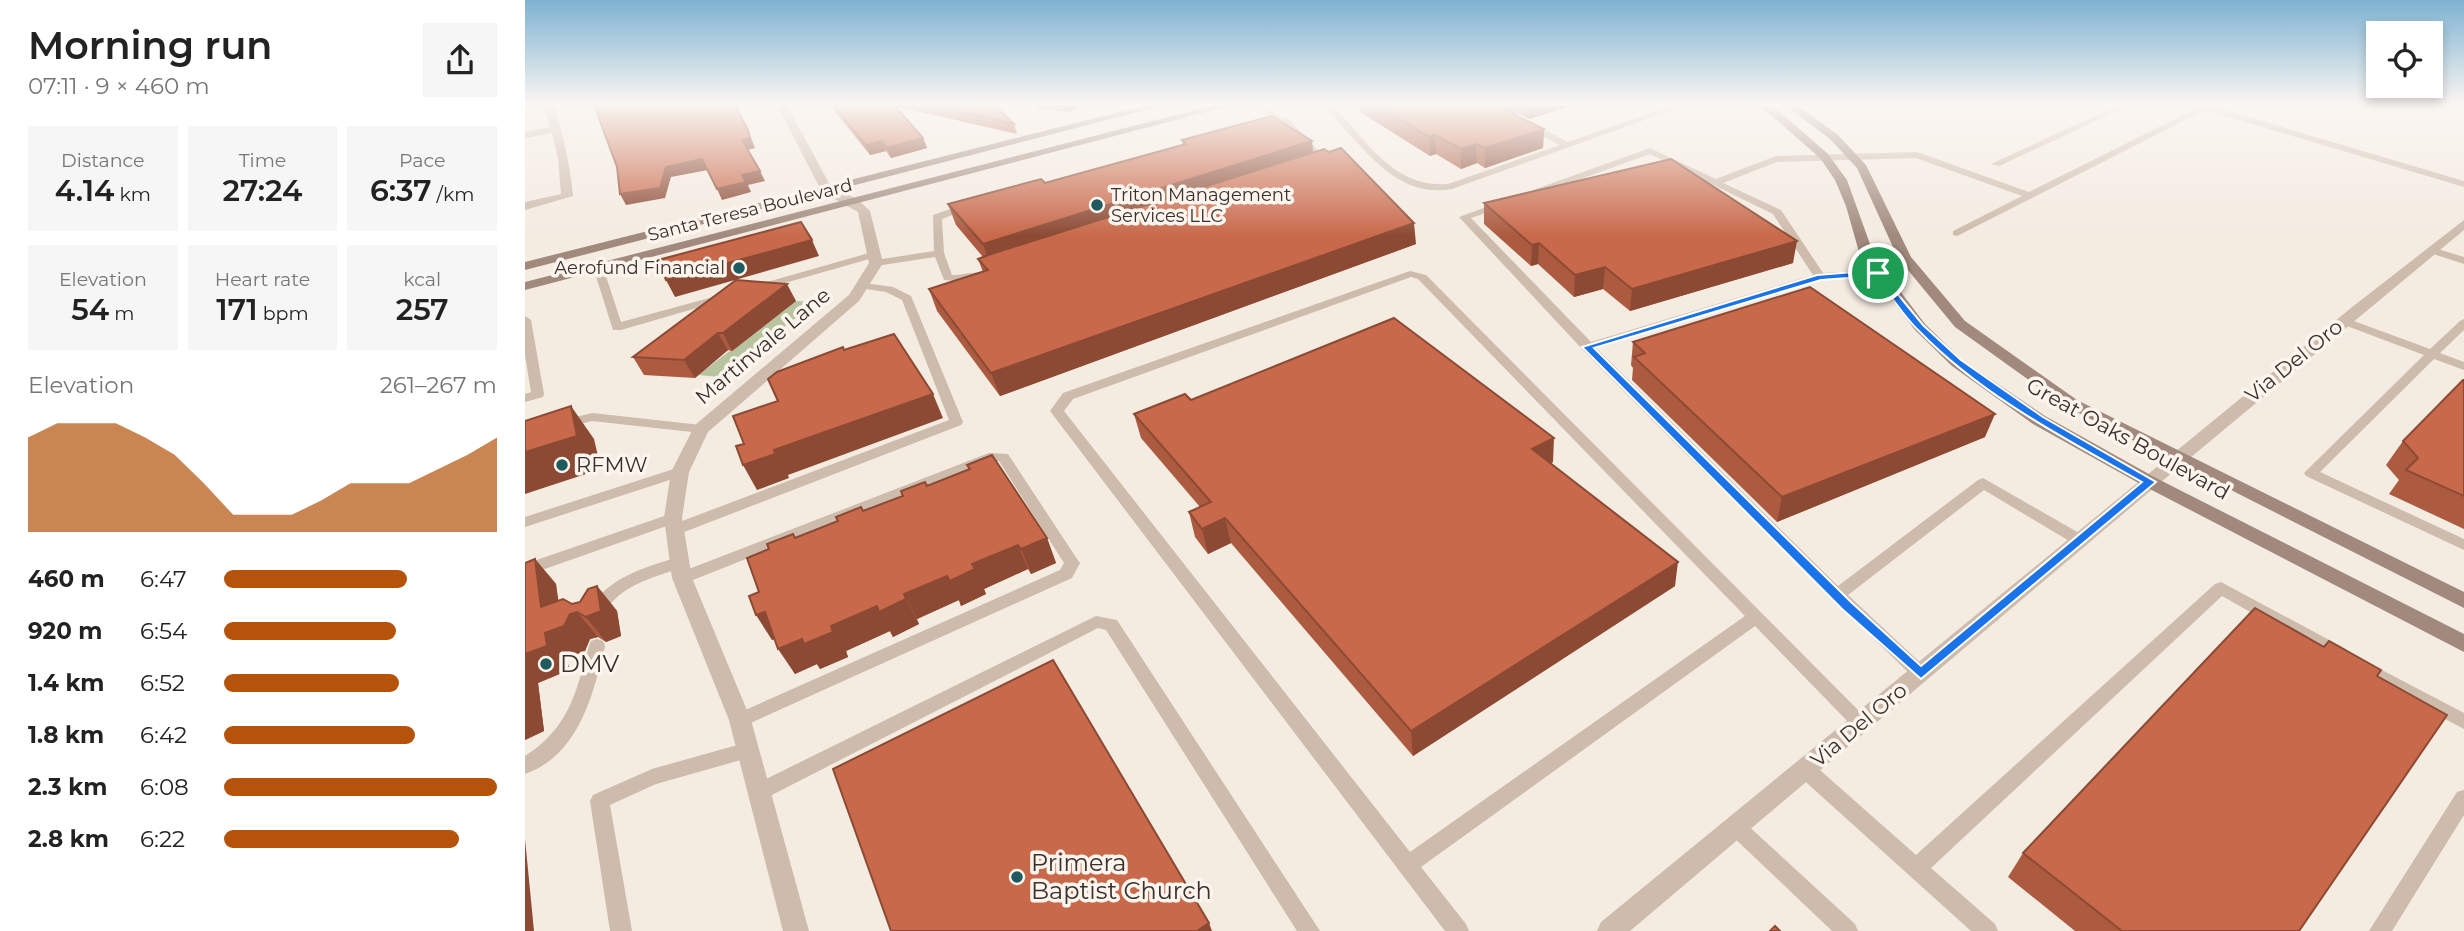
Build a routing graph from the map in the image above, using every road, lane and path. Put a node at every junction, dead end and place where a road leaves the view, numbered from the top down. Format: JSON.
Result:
{"nodes":[{"id":1,"x":560,"y":148,"type":"edge"},
{"id":2,"x":805,"y":148,"type":"edge"},
{"id":3,"x":987,"y":148,"type":"edge"},
{"id":4,"x":1060,"y":148,"type":"edge"},
{"id":5,"x":1311,"y":148,"type":"edge"},
{"id":6,"x":1370,"y":148,"type":"edge"},
{"id":7,"x":1562,"y":148,"type":"edge"},
{"id":8,"x":1815,"y":148,"type":"edge"},
{"id":9,"x":1845,"y":148,"type":"edge"},
{"id":10,"x":2030,"y":148,"type":"edge"},
{"id":11,"x":2118,"y":148,"type":"edge"},
{"id":12,"x":2344,"y":148,"type":"edge"},
{"id":13,"x":1852,"y":155,"type":"junction"},
{"id":14,"x":1824,"y":156,"type":"junction"},
{"id":15,"x":1996,"y":164,"type":"dead end"},
{"id":16,"x":1307,"y":171,"type":"edge"},
{"id":17,"x":1716,"y":182,"type":"junction"},
{"id":18,"x":2464,"y":184,"type":"edge"},
{"id":19,"x":826,"y":189,"type":"junction"},
{"id":20,"x":2027,"y":195,"type":"junction"},
{"id":21,"x":853,"y":202,"type":"junction"},
{"id":22,"x":974,"y":204,"type":"edge"},
{"id":23,"x":525,"y":206,"type":"edge"},
{"id":24,"x":2464,"y":224,"type":"edge"},
{"id":25,"x":1957,"y":233,"type":"dead end"},
{"id":26,"x":2431,"y":250,"type":"junction"},
{"id":27,"x":939,"y":253,"type":"junction"},
{"id":28,"x":876,"y":258,"type":"junction"},
{"id":29,"x":2464,"y":261,"type":"edge"},
{"id":30,"x":525,"y":266,"type":"edge"},
{"id":31,"x":598,"y":267,"type":"junction"},
{"id":32,"x":994,"y":271,"type":"edge"},
{"id":33,"x":1878,"y":273,"type":"junction"},
{"id":34,"x":1820,"y":277,"type":"junction"},
{"id":35,"x":525,"y":286,"type":"edge"},
{"id":36,"x":864,"y":286,"type":"junction"},
{"id":37,"x":746,"y":291,"type":"edge"},
{"id":38,"x":733,"y":294,"type":"edge"},
{"id":39,"x":525,"y":320,"type":"edge"},
{"id":40,"x":2343,"y":321,"type":"junction"},
{"id":41,"x":2464,"y":323,"type":"edge"},
{"id":42,"x":1587,"y":347,"type":"junction"},
{"id":43,"x":2432,"y":354,"type":"junction"},
{"id":44,"x":2464,"y":366,"type":"edge"},
{"id":45,"x":525,"y":398,"type":"edge"},
{"id":46,"x":549,"y":429,"type":"edge"},
{"id":47,"x":701,"y":429,"type":"junction"},
{"id":48,"x":2177,"y":458,"type":"junction"},
{"id":49,"x":680,"y":472,"type":"junction"},
{"id":50,"x":2150,"y":482,"type":"junction"},
{"id":51,"x":525,"y":522,"type":"edge"},
{"id":52,"x":673,"y":524,"type":"junction"},
{"id":53,"x":2081,"y":541,"type":"junction"},
{"id":54,"x":2464,"y":545,"type":"edge"},
{"id":55,"x":525,"y":570,"type":"edge"},
{"id":56,"x":680,"y":570,"type":"junction"},
{"id":57,"x":1837,"y":595,"type":"junction"},
{"id":58,"x":2464,"y":601,"type":"edge"},
{"id":59,"x":1756,"y":617,"type":"junction"},
{"id":60,"x":593,"y":620,"type":"edge"},
{"id":61,"x":2464,"y":644,"type":"edge"},
{"id":62,"x":597,"y":646,"type":"dead end"},
{"id":63,"x":1921,"y":674,"type":"junction"},
{"id":64,"x":740,"y":720,"type":"junction"},
{"id":65,"x":2464,"y":722,"type":"edge"},
{"id":66,"x":1861,"y":724,"type":"junction"},
{"id":67,"x":748,"y":750,"type":"junction"},
{"id":68,"x":525,"y":766,"type":"edge"},
{"id":69,"x":1805,"y":769,"type":"junction"},
{"id":70,"x":759,"y":792,"type":"junction"},
{"id":71,"x":2464,"y":798,"type":"edge"},
{"id":72,"x":1736,"y":827,"type":"junction"},
{"id":73,"x":1407,"y":866,"type":"junction"},
{"id":74,"x":1916,"y":868,"type":"junction"},
{"id":75,"x":621,"y":931,"type":"edge"},
{"id":76,"x":796,"y":931,"type":"edge"},
{"id":77,"x":1310,"y":931,"type":"edge"},
{"id":78,"x":1458,"y":931,"type":"edge"},
{"id":79,"x":1610,"y":931,"type":"edge"},
{"id":80,"x":1847,"y":931,"type":"edge"},
{"id":81,"x":1987,"y":931,"type":"edge"},
{"id":82,"x":2380,"y":931,"type":"edge"}],
"edges":[{"from":1,"to":23,"type":"street"},
{"from":2,"to":19,"type":"street"},
{"from":3,"to":19,"type":"main road","name":"Santa Teresa Boulevard"},
{"from":4,"to":21,"type":"main road","name":"Santa Teresa Boulevard"},
{"from":5,"to":16,"type":"lane"},
{"from":6,"to":7,"type":"lane"},
{"from":8,"to":14,"type":"main road","name":"Great Oaks Boulevard"},
{"from":9,"to":13,"type":"main road","name":"Great Oaks Boulevard"},
{"from":10,"to":15,"type":"lane"},
{"from":11,"to":20,"type":"lane"},
{"from":12,"to":18,"type":"lane"},
{"from":13,"to":14,"type":"lane"},
{"from":13,"to":20,"type":"lane"},
{"from":13,"to":48,"type":"main road","name":"Great Oaks Boulevard"},
{"from":14,"to":17,"type":"lane"},
{"from":14,"to":33,"type":"main road","name":"Great Oaks Boulevard"},
{"from":17,"to":34,"type":"lane"},
{"from":17,"to":42,"type":"lane"},
{"from":19,"to":21,"type":"street"},
{"from":19,"to":30,"type":"main road","name":"Santa Teresa Boulevard"},
{"from":20,"to":25,"type":"lane"},
{"from":21,"to":28,"type":"street"},
{"from":21,"to":31,"type":"main road","name":"Santa Teresa Boulevard"},
{"from":22,"to":27,"type":"lane"},
{"from":24,"to":26,"type":"street","name":"Via Del Oro"},
{"from":26,"to":29,"type":"lane"},
{"from":26,"to":40,"type":"street","name":"Via Del Oro"},
{"from":27,"to":28,"type":"lane"},
{"from":27,"to":32,"type":"lane"},
{"from":28,"to":36,"type":"street","name":"Martinvale Lane"},
{"from":28,"to":37,"type":"lane"},
{"from":31,"to":35,"type":"main road","name":"Santa Teresa Boulevard"},
{"from":31,"to":38,"type":"lane"},
{"from":33,"to":34,"type":"lane"},
{"from":33,"to":50,"type":"main road","name":"Great Oaks Boulevard"},
{"from":34,"to":42,"type":"lane"},
{"from":36,"to":47,"type":"street","name":"Martinvale Lane"},
{"from":36,"to":52,"type":"lane"},
{"from":39,"to":45,"type":"lane"},
{"from":40,"to":43,"type":"lane"},
{"from":40,"to":48,"type":"street","name":"Via Del Oro"},
{"from":41,"to":43,"type":"lane"},
{"from":42,"to":57,"type":"lane"},
{"from":43,"to":44,"type":"lane"},
{"from":43,"to":54,"type":"lane"},
{"from":46,"to":47,"type":"lane"},
{"from":47,"to":49,"type":"street","name":"Martinvale Lane"},
{"from":48,"to":50,"type":"street","name":"Via Del Oro"},
{"from":48,"to":58,"type":"main road","name":"Great Oaks Boulevard"},
{"from":49,"to":51,"type":"lane"},
{"from":49,"to":52,"type":"street","name":"Martinvale Lane"},
{"from":50,"to":53,"type":"street","name":"Via Del Oro"},
{"from":50,"to":61,"type":"main road","name":"Great Oaks Boulevard"},
{"from":52,"to":55,"type":"lane"},
{"from":52,"to":56,"type":"street","name":"Martinvale Lane"},
{"from":53,"to":57,"type":"lane"},
{"from":53,"to":63,"type":"street","name":"Via Del Oro"},
{"from":56,"to":60,"type":"lane"},
{"from":56,"to":64,"type":"street","name":"Martinvale Lane"},
{"from":56,"to":64,"type":"lane"},
{"from":57,"to":63,"type":"lane"},
{"from":59,"to":66,"type":"lane"},
{"from":59,"to":73,"type":"lane"},
{"from":59,"to":73,"type":"lane"},
{"from":62,"to":68,"type":"lane"},
{"from":63,"to":66,"type":"street","name":"Via Del Oro"},
{"from":64,"to":67,"type":"street","name":"Martinvale Lane"},
{"from":65,"to":74,"type":"lane"},
{"from":66,"to":69,"type":"street","name":"Via Del Oro"},
{"from":67,"to":70,"type":"street","name":"Martinvale Lane"},
{"from":67,"to":75,"type":"lane"},
{"from":69,"to":72,"type":"street","name":"Via Del Oro"},
{"from":69,"to":74,"type":"lane"},
{"from":70,"to":76,"type":"street","name":"Martinvale Lane"},
{"from":70,"to":77,"type":"lane"},
{"from":71,"to":82,"type":"lane"},
{"from":72,"to":79,"type":"street","name":"Via Del Oro"},
{"from":72,"to":80,"type":"lane"},
{"from":73,"to":78,"type":"lane"},
{"from":74,"to":81,"type":"lane"}]}
